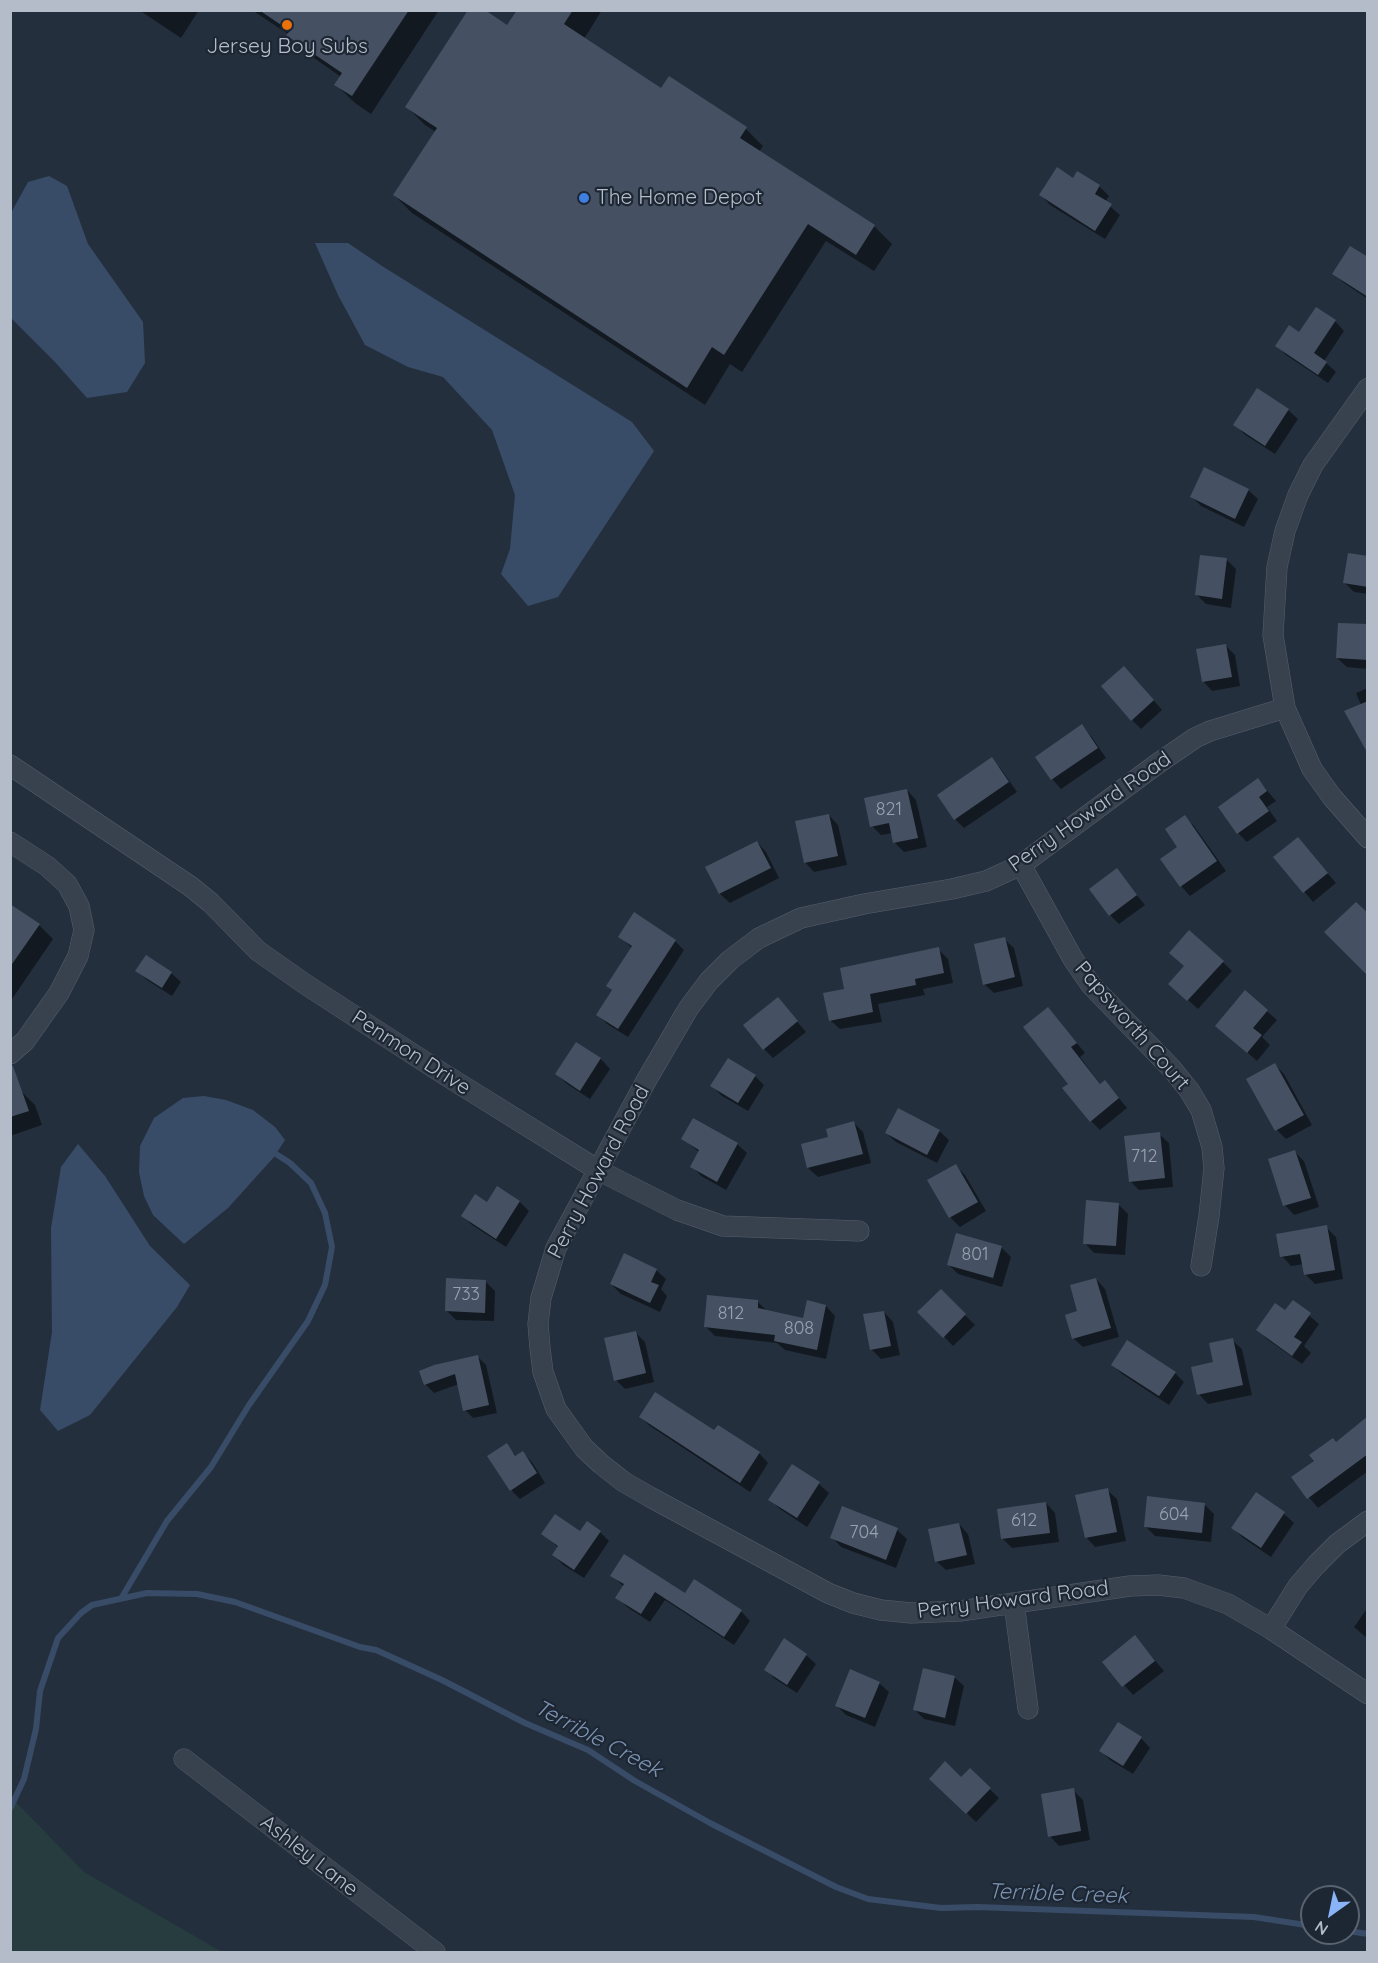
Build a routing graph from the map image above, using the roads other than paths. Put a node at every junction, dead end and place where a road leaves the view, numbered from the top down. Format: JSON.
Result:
{"nodes":[{"id":1,"x":1368,"y":388,"type":"edge"},
{"id":2,"x":1285,"y":708,"type":"junction"},
{"id":3,"x":10,"y":765,"type":"edge"},
{"id":4,"x":1368,"y":838,"type":"edge"},
{"id":5,"x":10,"y":842,"type":"edge"},
{"id":6,"x":1021,"y":865,"type":"junction"},
{"id":7,"x":10,"y":1054,"type":"edge"},
{"id":8,"x":598,"y":1170,"type":"junction"},
{"id":9,"x":859,"y":1231,"type":"dead end"},
{"id":10,"x":1201,"y":1266,"type":"dead end"},
{"id":11,"x":1368,"y":1521,"type":"edge"},
{"id":12,"x":1014,"y":1603,"type":"junction"},
{"id":13,"x":1271,"y":1629,"type":"junction"},
{"id":14,"x":1368,"y":1694,"type":"edge"},
{"id":15,"x":1028,"y":1708,"type":"dead end"},
{"id":16,"x":184,"y":1759,"type":"dead end"},
{"id":17,"x":435,"y":1953,"type":"edge"}],
"edges":[{"from":1,"to":2,"type":"street"},
{"from":2,"to":4,"type":"street"},
{"from":2,"to":6,"type":"street","name":"Perry Howard Road"},
{"from":3,"to":8,"type":"street","name":"Penmon Drive"},
{"from":5,"to":7,"type":"street"},
{"from":6,"to":8,"type":"street","name":"Perry Howard Road"},
{"from":6,"to":10,"type":"street","name":"Papsworth Court"},
{"from":8,"to":9,"type":"street","name":"Penmon Drive"},
{"from":8,"to":12,"type":"street","name":"Perry Howard Road"},
{"from":11,"to":13,"type":"street"},
{"from":12,"to":13,"type":"street","name":"Perry Howard Road"},
{"from":12,"to":15,"type":"street"},
{"from":13,"to":14,"type":"street","name":"Perry Howard Road"},
{"from":16,"to":17,"type":"street","name":"Ashley Lane"}]}
